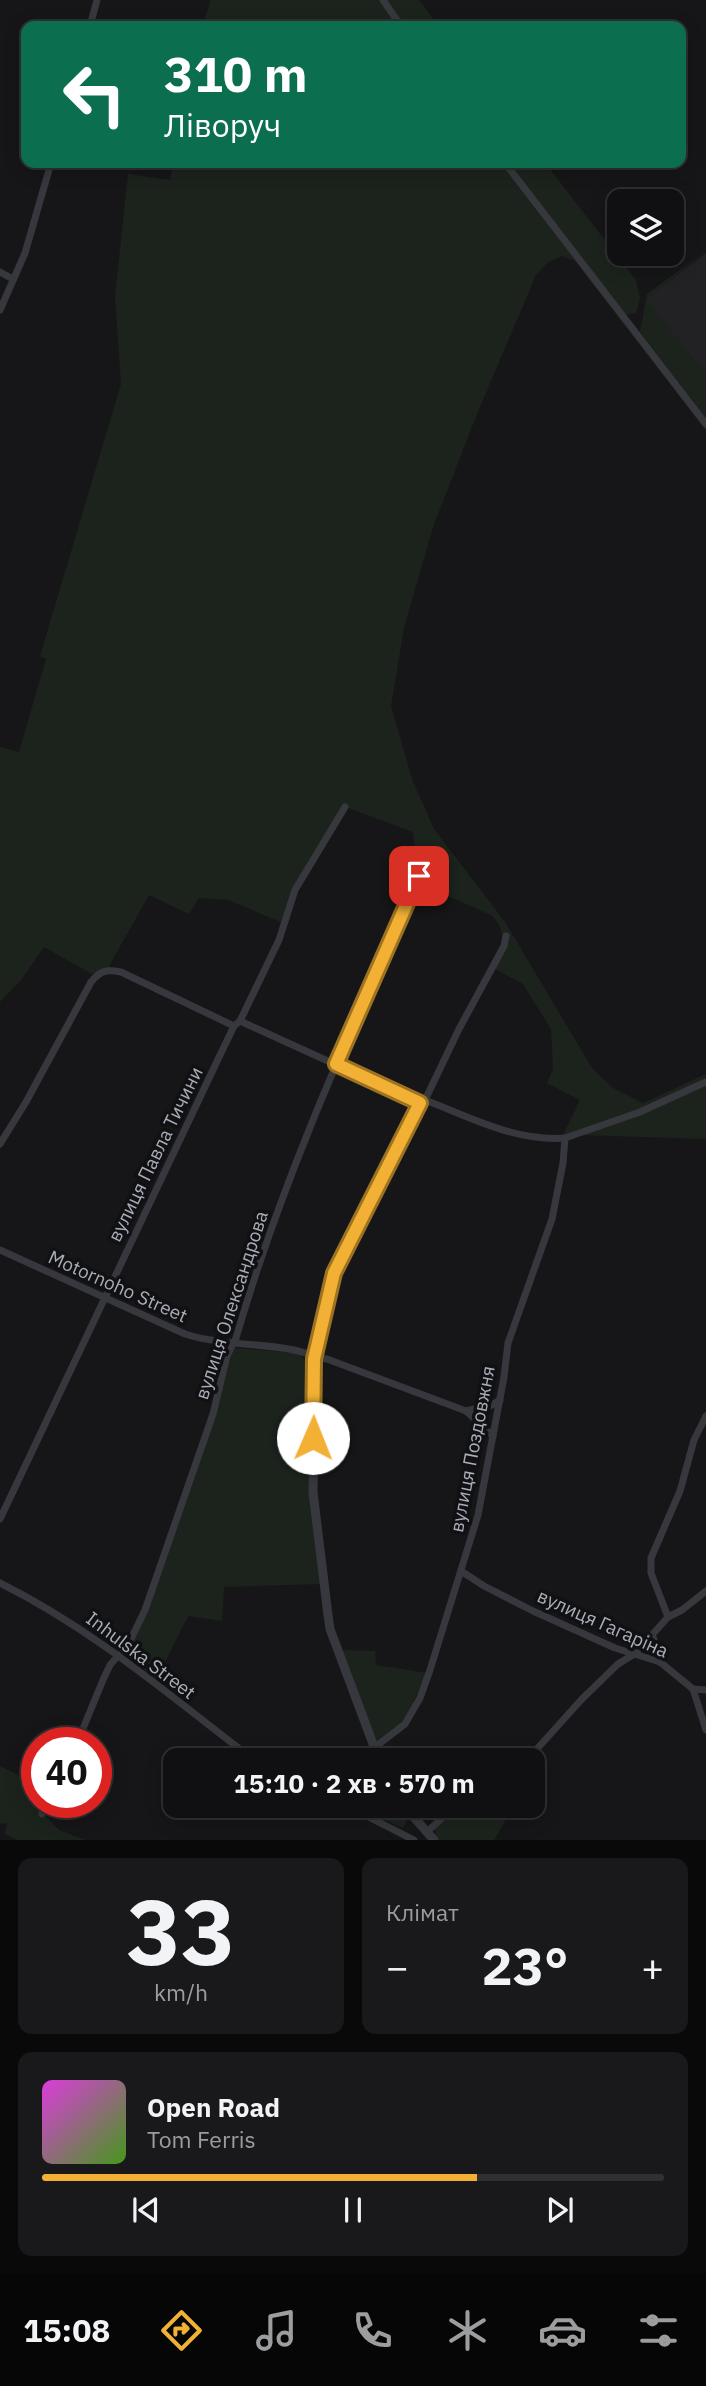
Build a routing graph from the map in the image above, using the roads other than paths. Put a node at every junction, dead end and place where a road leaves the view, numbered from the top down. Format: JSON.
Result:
{"nodes":[{"id":1,"x":97,"y":0,"type":"edge"},
{"id":2,"x":383,"y":0,"type":"edge"},
{"id":3,"x":91,"y":21,"type":"edge"},
{"id":4,"x":398,"y":21,"type":"edge"},
{"id":5,"x":50,"y":168,"type":"edge"},
{"id":6,"x":509,"y":168,"type":"edge"},
{"id":7,"x":0,"y":272,"type":"edge"},
{"id":8,"x":13,"y":279,"type":"junction"},
{"id":9,"x":0,"y":310,"type":"edge"},
{"id":10,"x":706,"y":424,"type":"edge"},
{"id":11,"x":345,"y":807,"type":"dead end"},
{"id":12,"x":419,"y":876,"type":"dead end"},
{"id":13,"x":506,"y":936,"type":"dead end"},
{"id":14,"x":237,"y":1024,"type":"junction"},
{"id":15,"x":336,"y":1064,"type":"junction"},
{"id":16,"x":706,"y":1082,"type":"edge"},
{"id":17,"x":423,"y":1102,"type":"junction"},
{"id":18,"x":565,"y":1138,"type":"junction"},
{"id":19,"x":0,"y":1144,"type":"edge"},
{"id":20,"x":0,"y":1250,"type":"edge"},
{"id":21,"x":104,"y":1296,"type":"junction"},
{"id":22,"x":233,"y":1344,"type":"junction"},
{"id":23,"x":314,"y":1359,"type":"junction"},
{"id":24,"x":500,"y":1400,"type":"junction"},
{"id":25,"x":466,"y":1411,"type":"junction"},
{"id":26,"x":706,"y":1416,"type":"edge"},
{"id":27,"x":493,"y":1436,"type":"junction"},
{"id":28,"x":0,"y":1519,"type":"edge"},
{"id":29,"x":461,"y":1571,"type":"junction"},
{"id":30,"x":0,"y":1583,"type":"edge"},
{"id":31,"x":706,"y":1591,"type":"edge"},
{"id":32,"x":667,"y":1617,"type":"junction"},
{"id":33,"x":653,"y":1637,"type":"junction"},
{"id":34,"x":636,"y":1653,"type":"junction"},
{"id":35,"x":119,"y":1654,"type":"junction"},
{"id":36,"x":660,"y":1662,"type":"junction"},
{"id":37,"x":693,"y":1689,"type":"junction"},
{"id":38,"x":706,"y":1690,"type":"edge"},
{"id":39,"x":84,"y":1727,"type":"edge"},
{"id":40,"x":706,"y":1730,"type":"edge"},
{"id":41,"x":240,"y":1748,"type":"edge"},
{"id":42,"x":374,"y":1748,"type":"joint"},
{"id":43,"x":538,"y":1748,"type":"edge"},
{"id":44,"x":370,"y":1818,"type":"edge"},
{"id":45,"x":415,"y":1818,"type":"edge"},
{"id":46,"x":442,"y":1818,"type":"edge"},
{"id":47,"x":427,"y":1832,"type":"junction"},
{"id":48,"x":414,"y":1840,"type":"edge"},
{"id":49,"x":434,"y":1840,"type":"edge"}],
"edges":[{"from":1,"to":3,"type":"street"},
{"from":2,"to":4,"type":"street"},
{"from":5,"to":8,"type":"street"},
{"from":6,"to":10,"type":"street"},
{"from":7,"to":8,"type":"street"},
{"from":8,"to":9,"type":"street"},
{"from":11,"to":14,"type":"street","name":"вулиця Павла Тичини"},
{"from":12,"to":15,"type":"street","name":"вулиця Олександрова"},
{"from":13,"to":17,"type":"street"},
{"from":14,"to":15,"type":"street"},
{"from":14,"to":19,"type":"street"},
{"from":14,"to":21,"type":"street","name":"вулиця Павла Тичини"},
{"from":15,"to":17,"type":"street"},
{"from":15,"to":22,"type":"street","name":"вулиця Олександрова"},
{"from":16,"to":18,"type":"street"},
{"from":17,"to":18,"type":"street"},
{"from":17,"to":23,"type":"street"},
{"from":18,"to":24,"type":"street","name":"вулиця Поздовжня"},
{"from":20,"to":21,"type":"street","name":"Motornoho Street"},
{"from":21,"to":22,"type":"street","name":"Motornoho Street"},
{"from":21,"to":28,"type":"street","name":"вулиця Павла Тичини"},
{"from":22,"to":23,"type":"street","name":"Motornoho Street"},
{"from":22,"to":35,"type":"street","name":"вулиця Олександрова"},
{"from":23,"to":25,"type":"street","name":"Motornoho Street"},
{"from":23,"to":42,"type":"street"},
{"from":24,"to":25,"type":"street"},
{"from":24,"to":27,"type":"street","name":"вулиця Поздовжня"},
{"from":25,"to":27,"type":"street","name":"Motornoho Street"},
{"from":26,"to":32,"type":"street"},
{"from":27,"to":29,"type":"street","name":"вулиця Поздовжня"},
{"from":29,"to":34,"type":"street","name":"вулиця Гагаріна"},
{"from":29,"to":42,"type":"street","name":"вулиця Поздовжня"},
{"from":30,"to":35,"type":"street","name":"Inhulska Street"},
{"from":31,"to":32,"type":"street"},
{"from":32,"to":33,"type":"street"},
{"from":33,"to":34,"type":"street"},
{"from":33,"to":36,"type":"street"},
{"from":34,"to":36,"type":"street","name":"вулиця Гагаріна"},
{"from":34,"to":43,"type":"street"},
{"from":35,"to":39,"type":"street","name":"вулиця Олександрова"},
{"from":35,"to":41,"type":"street","name":"Inhulska Street"},
{"from":36,"to":37,"type":"street","name":"вулиця Гагаріна"},
{"from":37,"to":38,"type":"street"},
{"from":37,"to":40,"type":"street"},
{"from":44,"to":48,"type":"street"},
{"from":45,"to":47,"type":"street"},
{"from":46,"to":47,"type":"street"},
{"from":47,"to":49,"type":"street"}]}
